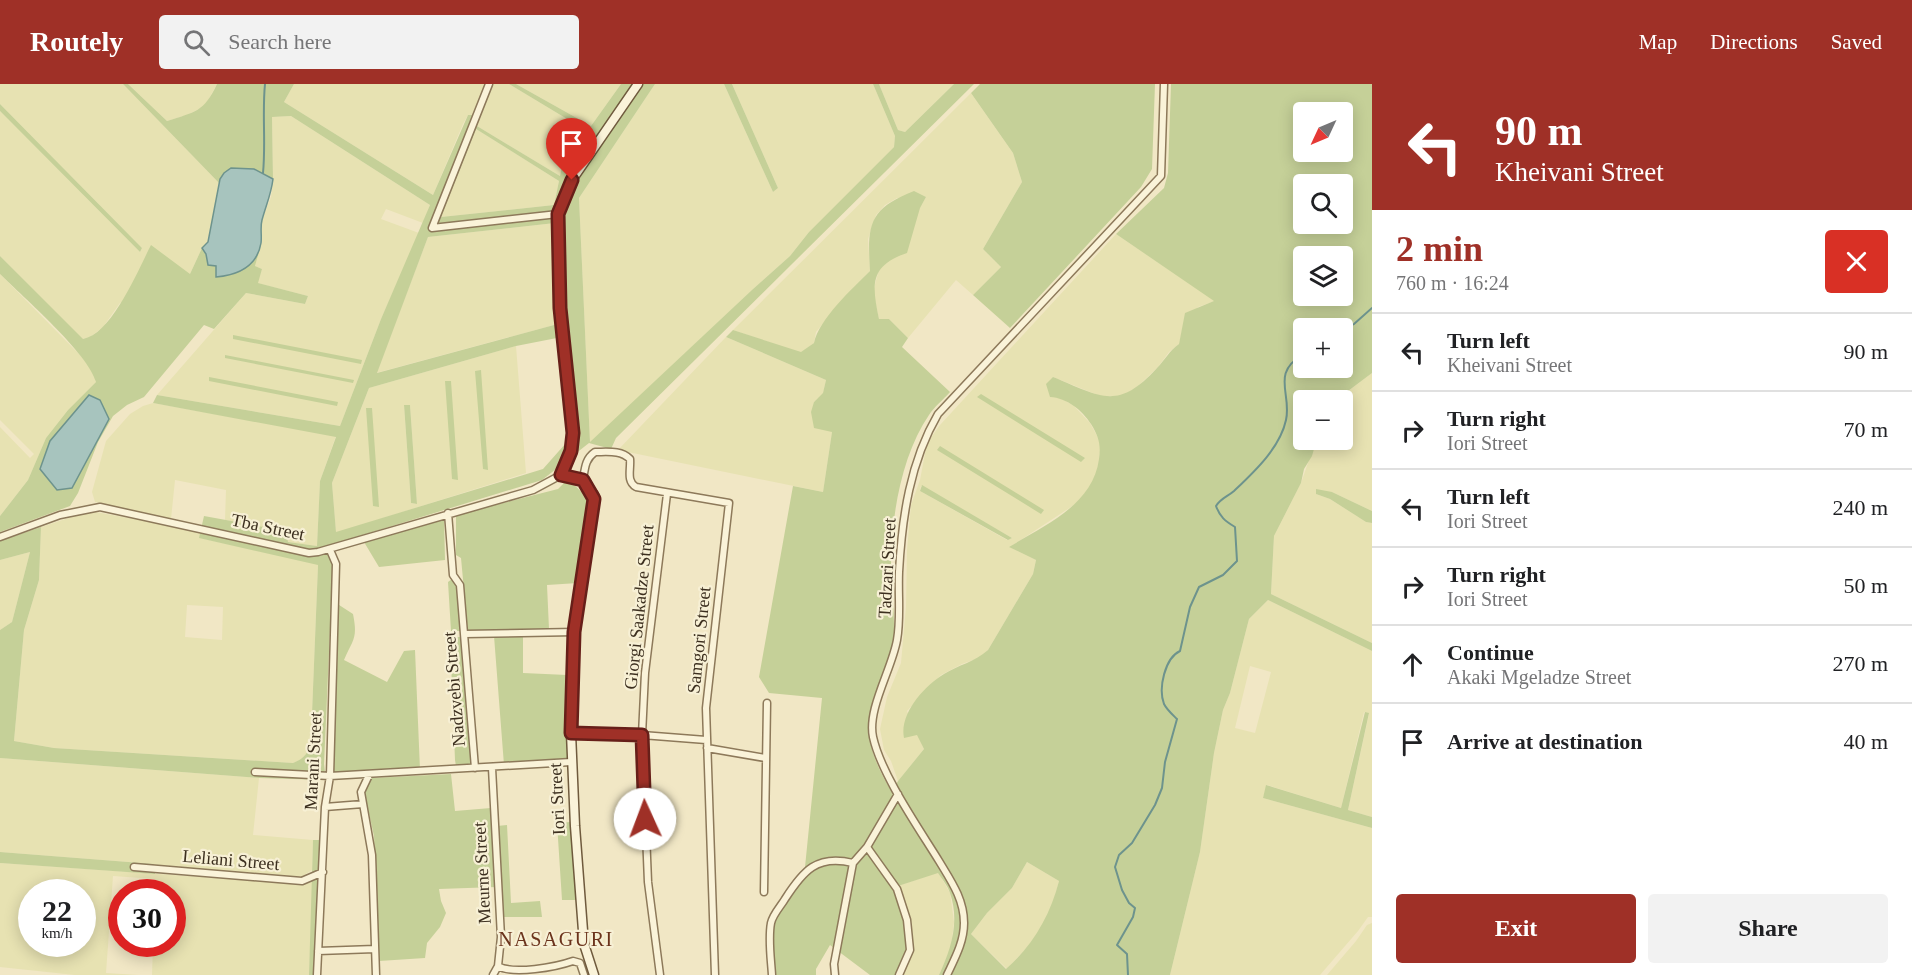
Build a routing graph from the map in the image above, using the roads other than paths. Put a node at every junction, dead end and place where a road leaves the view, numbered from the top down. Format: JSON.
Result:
{"nodes":[{"id":1,"x":489,"y":84,"type":"edge"},
{"id":2,"x":638,"y":84,"type":"edge"},
{"id":3,"x":1164,"y":84,"type":"edge"},
{"id":4,"x":558,"y":214,"type":"junction"},
{"id":5,"x":561,"y":475,"type":"junction"},
{"id":6,"x":583,"y":480,"type":"junction"},
{"id":7,"x":667,"y":494,"type":"junction"},
{"id":8,"x":448,"y":513,"type":"junction"},
{"id":9,"x":0,"y":537,"type":"edge"},
{"id":10,"x":330,"y":550,"type":"junction"},
{"id":11,"x":574,"y":632,"type":"junction"},
{"id":12,"x":465,"y":634,"type":"junction"},
{"id":13,"x":767,"y":703,"type":"dead end"},
{"id":14,"x":571,"y":733,"type":"junction"},
{"id":15,"x":642,"y":735,"type":"junction"},
{"id":16,"x":706,"y":740,"type":"junction"},
{"id":17,"x":707,"y":748,"type":"junction"},
{"id":18,"x":765,"y":758,"type":"junction"},
{"id":19,"x":571,"y":762,"type":"junction"},
{"id":20,"x":475,"y":768,"type":"junction"},
{"id":21,"x":492,"y":768,"type":"junction"},
{"id":22,"x":255,"y":772,"type":"dead end"},
{"id":23,"x":369,"y":775,"type":"junction"},
{"id":24,"x":330,"y":776,"type":"junction"},
{"id":25,"x":898,"y":794,"type":"junction"},
{"id":26,"x":363,"y":804,"type":"junction"},
{"id":27,"x":325,"y":807,"type":"junction"},
{"id":28,"x":867,"y":847,"type":"junction"},
{"id":29,"x":853,"y":863,"type":"junction"},
{"id":30,"x":134,"y":867,"type":"dead end"},
{"id":31,"x":323,"y":872,"type":"junction"},
{"id":32,"x":764,"y":892,"type":"dead end"},
{"id":33,"x":375,"y":950,"type":"junction"},
{"id":34,"x":318,"y":951,"type":"junction"},
{"id":35,"x":498,"y":966,"type":"junction"},
{"id":36,"x":317,"y":975,"type":"edge"},
{"id":37,"x":376,"y":975,"type":"edge"},
{"id":38,"x":493,"y":975,"type":"edge"},
{"id":39,"x":584,"y":975,"type":"edge"},
{"id":40,"x":594,"y":975,"type":"edge"},
{"id":41,"x":660,"y":975,"type":"edge"},
{"id":42,"x":715,"y":975,"type":"edge"},
{"id":43,"x":772,"y":975,"type":"edge"},
{"id":44,"x":835,"y":975,"type":"edge"},
{"id":45,"x":899,"y":975,"type":"edge"},
{"id":46,"x":947,"y":975,"type":"edge"}],
"edges":[{"from":1,"to":4,"type":"street"},
{"from":2,"to":4,"type":"street"},
{"from":3,"to":25,"type":"street","name":"Tadzari Street"},
{"from":4,"to":5,"type":"street"},
{"from":5,"to":6,"type":"street"},
{"from":5,"to":8,"type":"street","name":"Tba Street"},
{"from":6,"to":7,"type":"street","name":"Samgori Street"},
{"from":6,"to":11,"type":"street","name":"Iori Street"},
{"from":7,"to":15,"type":"street","name":"Giorgi Saakadze Street"},
{"from":7,"to":16,"type":"street","name":"Samgori Street"},
{"from":8,"to":10,"type":"street","name":"Tba Street"},
{"from":8,"to":12,"type":"street","name":"Nadzvebi Street"},
{"from":9,"to":10,"type":"street","name":"Tba Street"},
{"from":10,"to":24,"type":"street","name":"Marani Street"},
{"from":11,"to":12,"type":"street"},
{"from":11,"to":14,"type":"street","name":"Iori Street"},
{"from":12,"to":20,"type":"street","name":"Nadzvebi Street"},
{"from":13,"to":18,"type":"street"},
{"from":14,"to":15,"type":"street"},
{"from":14,"to":19,"type":"street","name":"Iori Street"},
{"from":15,"to":16,"type":"street"},
{"from":15,"to":41,"type":"street","name":"Giorgi Saakadze Street"},
{"from":16,"to":17,"type":"street","name":"Samgori Street"},
{"from":17,"to":18,"type":"street"},
{"from":17,"to":42,"type":"street","name":"Samgori Street"},
{"from":18,"to":32,"type":"street"},
{"from":19,"to":21,"type":"street","name":"Nadzvebi Street"},
{"from":19,"to":40,"type":"street","name":"Iori Street"},
{"from":20,"to":21,"type":"street","name":"Nadzvebi Street"},
{"from":20,"to":23,"type":"street"},
{"from":21,"to":35,"type":"street","name":"Meurne Street"},
{"from":22,"to":24,"type":"street"},
{"from":23,"to":24,"type":"street"},
{"from":23,"to":26,"type":"street"},
{"from":24,"to":27,"type":"street","name":"Marani Street"},
{"from":25,"to":28,"type":"street"},
{"from":25,"to":46,"type":"street","name":"Tadzari Street"},
{"from":26,"to":27,"type":"street"},
{"from":26,"to":33,"type":"street"},
{"from":27,"to":31,"type":"street","name":"Marani Street"},
{"from":28,"to":29,"type":"street"},
{"from":28,"to":45,"type":"street"},
{"from":29,"to":43,"type":"street"},
{"from":29,"to":44,"type":"street"},
{"from":30,"to":31,"type":"street","name":"Leliani Street"},
{"from":31,"to":34,"type":"street","name":"Marani Street"},
{"from":33,"to":34,"type":"street"},
{"from":33,"to":37,"type":"street"},
{"from":34,"to":36,"type":"street","name":"Marani Street"},
{"from":35,"to":38,"type":"street","name":"Meurne Street"},
{"from":35,"to":39,"type":"street"}]}
